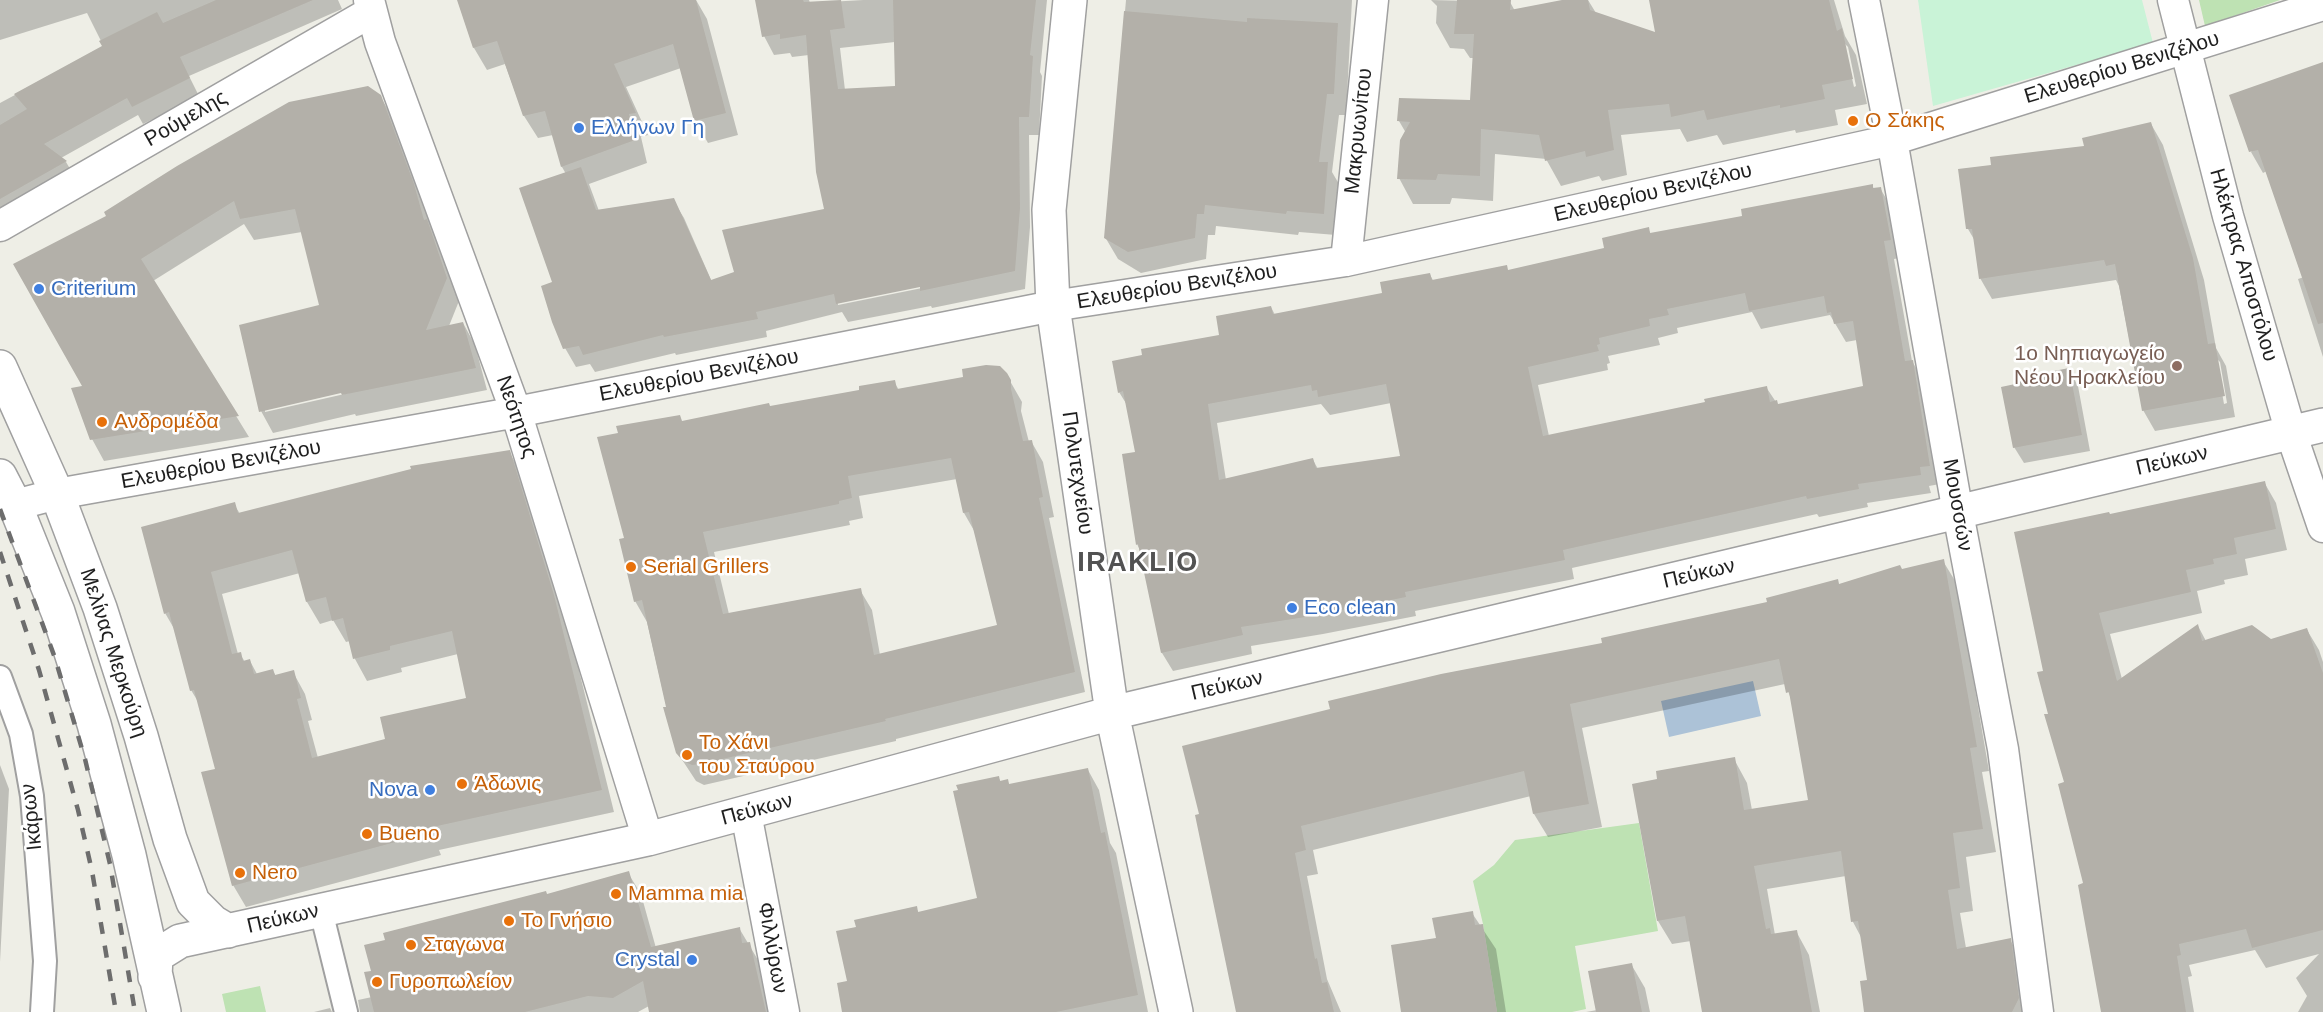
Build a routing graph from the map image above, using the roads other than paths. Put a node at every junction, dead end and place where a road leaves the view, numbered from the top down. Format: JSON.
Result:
{"nodes":[{"id":1,"x":1070,"y":0,"type":"edge"},
{"id":2,"x":1373,"y":0,"type":"edge"},
{"id":3,"x":1864,"y":0,"type":"edge"},
{"id":4,"x":2173,"y":0,"type":"edge"},
{"id":5,"x":2323,"y":5,"type":"edge"},
{"id":6,"x":370,"y":6,"type":"edge"},
{"id":7,"x":2184,"y":49,"type":"junction"},
{"id":8,"x":1892,"y":140,"type":"junction"},
{"id":9,"x":0,"y":226,"type":"edge"},
{"id":10,"x":1346,"y":261,"type":"junction"},
{"id":11,"x":1053,"y":306,"type":"junction"},
{"id":12,"x":0,"y":367,"type":"edge"},
{"id":13,"x":516,"y":412,"type":"junction"},
{"id":14,"x":2323,"y":425,"type":"edge"},
{"id":15,"x":2291,"y":433,"type":"junction"},
{"id":16,"x":0,"y":476,"type":"edge"},
{"id":17,"x":57,"y":494,"type":"junction"},
{"id":18,"x":15,"y":505,"type":"junction"},
{"id":19,"x":1958,"y":513,"type":"junction"},
{"id":20,"x":2323,"y":527,"type":"edge"},
{"id":21,"x":0,"y":677,"type":"edge"},
{"id":22,"x":1112,"y":713,"type":"junction"},
{"id":23,"x":746,"y":813,"type":"junction"},
{"id":24,"x":648,"y":839,"type":"junction"},
{"id":25,"x":321,"y":911,"type":"junction"},
{"id":26,"x":228,"y":931,"type":"junction"},
{"id":27,"x":155,"y":977,"type":"junction"},
{"id":28,"x":42,"y":1012,"type":"edge"},
{"id":29,"x":164,"y":1012,"type":"edge"},
{"id":30,"x":346,"y":1012,"type":"edge"},
{"id":31,"x":784,"y":1012,"type":"edge"},
{"id":32,"x":1176,"y":1012,"type":"edge"},
{"id":33,"x":2038,"y":1012,"type":"edge"}],
"edges":[{"from":1,"to":11,"type":"street","name":"Πολυτεχνείου"},
{"from":2,"to":10,"type":"street","name":"Μακρυωνίτου"},
{"from":3,"to":8,"type":"street","name":"Μουσσών"},
{"from":4,"to":7,"type":"street","name":"Ηλέκτρας Αποστόλου"},
{"from":5,"to":7,"type":"street","name":"Ελευθερίου Βενιζέλου"},
{"from":6,"to":9,"type":"street","name":"Ρούμελης"},
{"from":6,"to":13,"type":"street","name":"Νεότητος"},
{"from":7,"to":8,"type":"street","name":"Ελευθερίου Βενιζέλου"},
{"from":7,"to":15,"type":"street","name":"Ηλέκτρας Αποστόλου"},
{"from":8,"to":10,"type":"street","name":"Ελευθερίου Βενιζέλου"},
{"from":8,"to":19,"type":"street","name":"Μουσσών"},
{"from":10,"to":11,"type":"street","name":"Ελευθερίου Βενιζέλου"},
{"from":11,"to":13,"type":"street","name":"Ελευθερίου Βενιζέλου"},
{"from":11,"to":22,"type":"street","name":"Πολυτεχνείου"},
{"from":12,"to":17,"type":"street","name":"Μελίνας Μερκούρη"},
{"from":13,"to":17,"type":"street","name":"Ελευθερίου Βενιζέλου"},
{"from":13,"to":24,"type":"street","name":"Νεότητος"},
{"from":14,"to":15,"type":"street","name":"Πεύκων"},
{"from":15,"to":19,"type":"street","name":"Πεύκων"},
{"from":15,"to":20,"type":"street","name":"Ηλέκτρας Αποστόλου"},
{"from":16,"to":18,"type":"street","name":"Μελίνας Μερκούρη"},
{"from":17,"to":18,"type":"street","name":"Ελευθερίου Βενιζέλου"},
{"from":17,"to":26,"type":"street","name":"Μελίνας Μερκούρη"},
{"from":18,"to":27,"type":"street","name":"Μελίνας Μερκούρη"},
{"from":19,"to":22,"type":"street","name":"Πεύκων"},
{"from":19,"to":33,"type":"street","name":"Μουσσών"},
{"from":21,"to":28,"type":"street","name":"Ικάρων"},
{"from":22,"to":23,"type":"street","name":"Πεύκων"},
{"from":22,"to":32,"type":"street","name":"Πολυτεχνείου"},
{"from":23,"to":24,"type":"street","name":"Πεύκων"},
{"from":23,"to":31,"type":"street","name":"Φιλλύρων"},
{"from":24,"to":25,"type":"street","name":"Πεύκων"},
{"from":25,"to":26,"type":"street","name":"Πεύκων"},
{"from":25,"to":30,"type":"street"},
{"from":26,"to":27,"type":"street","name":"Πεύκων"},
{"from":27,"to":29,"type":"street","name":"Μελίνας Μερκούρη"}]}
